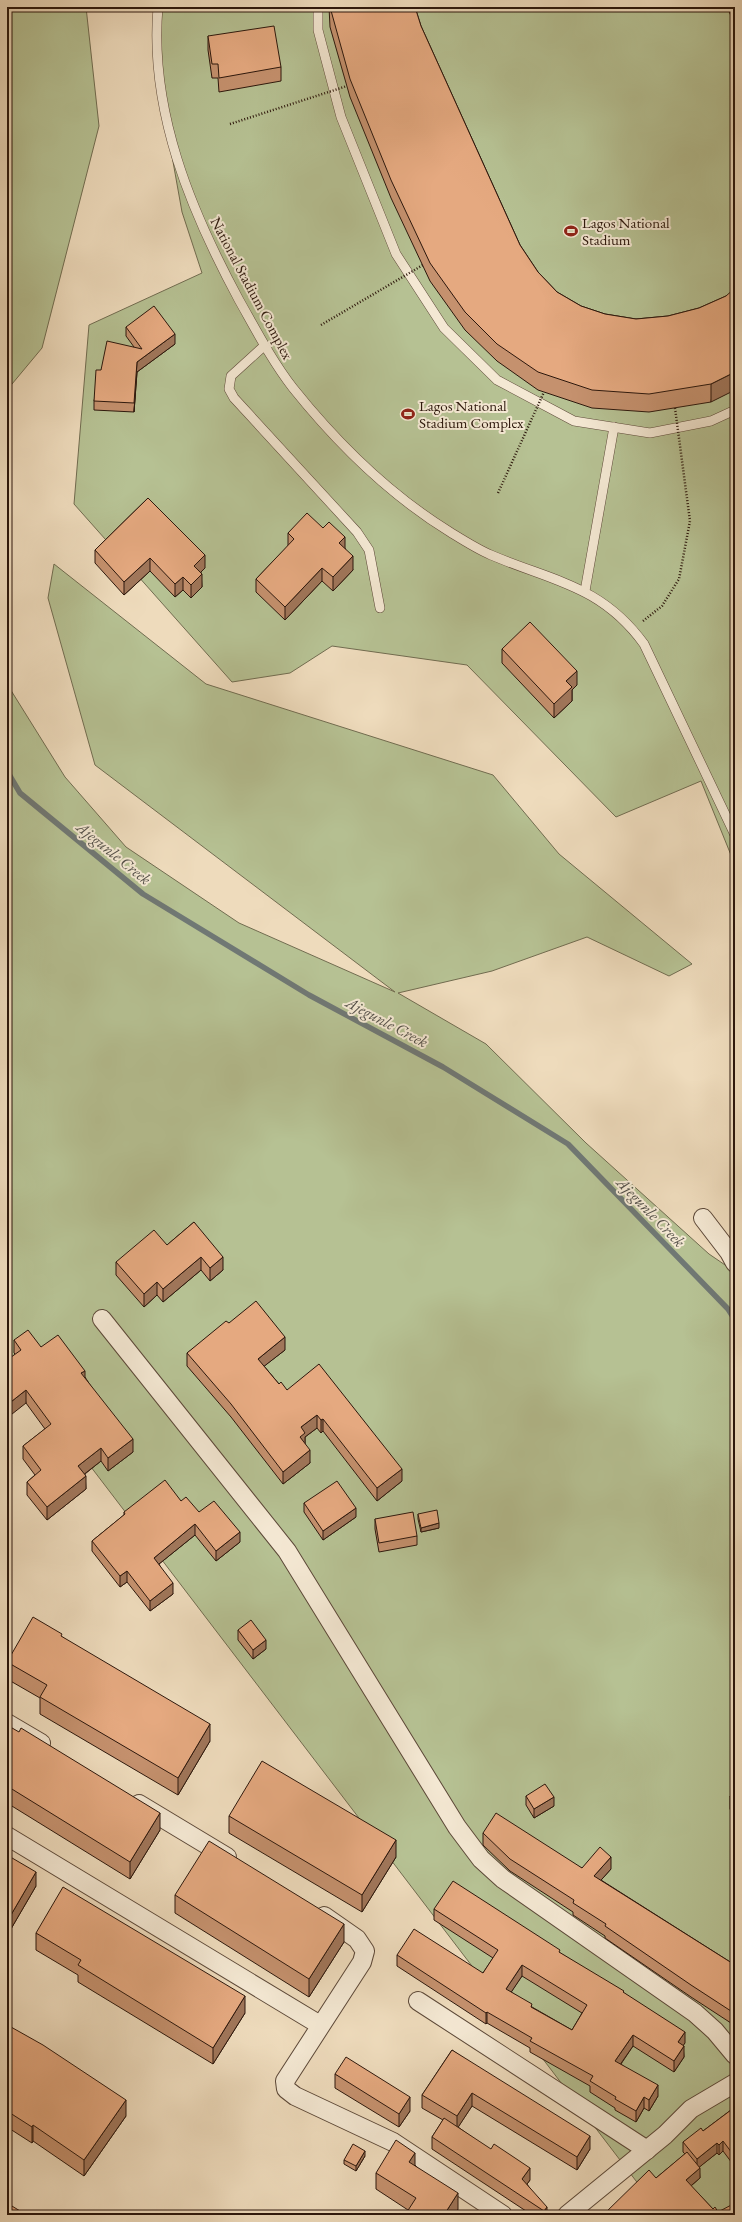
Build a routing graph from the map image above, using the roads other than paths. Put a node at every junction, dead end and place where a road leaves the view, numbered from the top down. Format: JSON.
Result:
{"nodes":[{"id":1,"x":158,"y":7,"type":"edge"},
{"id":2,"x":318,"y":7,"type":"edge"},
{"id":3,"x":264,"y":346,"type":"junction"},
{"id":4,"x":735,"y":410,"type":"edge"},
{"id":5,"x":614,"y":427,"type":"junction"},
{"id":6,"x":586,"y":591,"type":"junction"},
{"id":7,"x":380,"y":608,"type":"dead end"},
{"id":8,"x":735,"y":834,"type":"edge"},
{"id":9,"x":702,"y":1218,"type":"dead end"},
{"id":10,"x":735,"y":1263,"type":"edge"},
{"id":11,"x":102,"y":1319,"type":"dead end"},
{"id":12,"x":7,"y":1723,"type":"edge"},
{"id":13,"x":54,"y":1752,"type":"edge"},
{"id":14,"x":128,"y":1797,"type":"edge"},
{"id":15,"x":7,"y":1836,"type":"edge"},
{"id":16,"x":242,"y":1866,"type":"edge"},
{"id":17,"x":309,"y":1907,"type":"edge"},
{"id":18,"x":418,"y":2001,"type":"dead end"},
{"id":19,"x":320,"y":2025,"type":"junction"},
{"id":20,"x":735,"y":2055,"type":"edge"},
{"id":21,"x":735,"y":2083,"type":"edge"},
{"id":22,"x":647,"y":2150,"type":"junction"},
{"id":23,"x":502,"y":2215,"type":"edge"},
{"id":24,"x":568,"y":2215,"type":"edge"}],
"edges":[{"from":1,"to":3,"type":"lane","name":"National Stadium Complex"},
{"from":2,"to":5,"type":"lane"},
{"from":3,"to":6,"type":"lane","name":"National Stadium Complex"},
{"from":3,"to":7,"type":"lane"},
{"from":4,"to":5,"type":"lane"},
{"from":5,"to":6,"type":"lane"},
{"from":6,"to":8,"type":"lane","name":"National Stadium Complex"},
{"from":9,"to":10,"type":"street"},
{"from":11,"to":20,"type":"street"},
{"from":12,"to":13,"type":"street"},
{"from":14,"to":16,"type":"street"},
{"from":15,"to":19,"type":"street"},
{"from":17,"to":19,"type":"street"},
{"from":18,"to":22,"type":"street"},
{"from":19,"to":23,"type":"street"},
{"from":21,"to":22,"type":"street"},
{"from":22,"to":24,"type":"street"}]}
